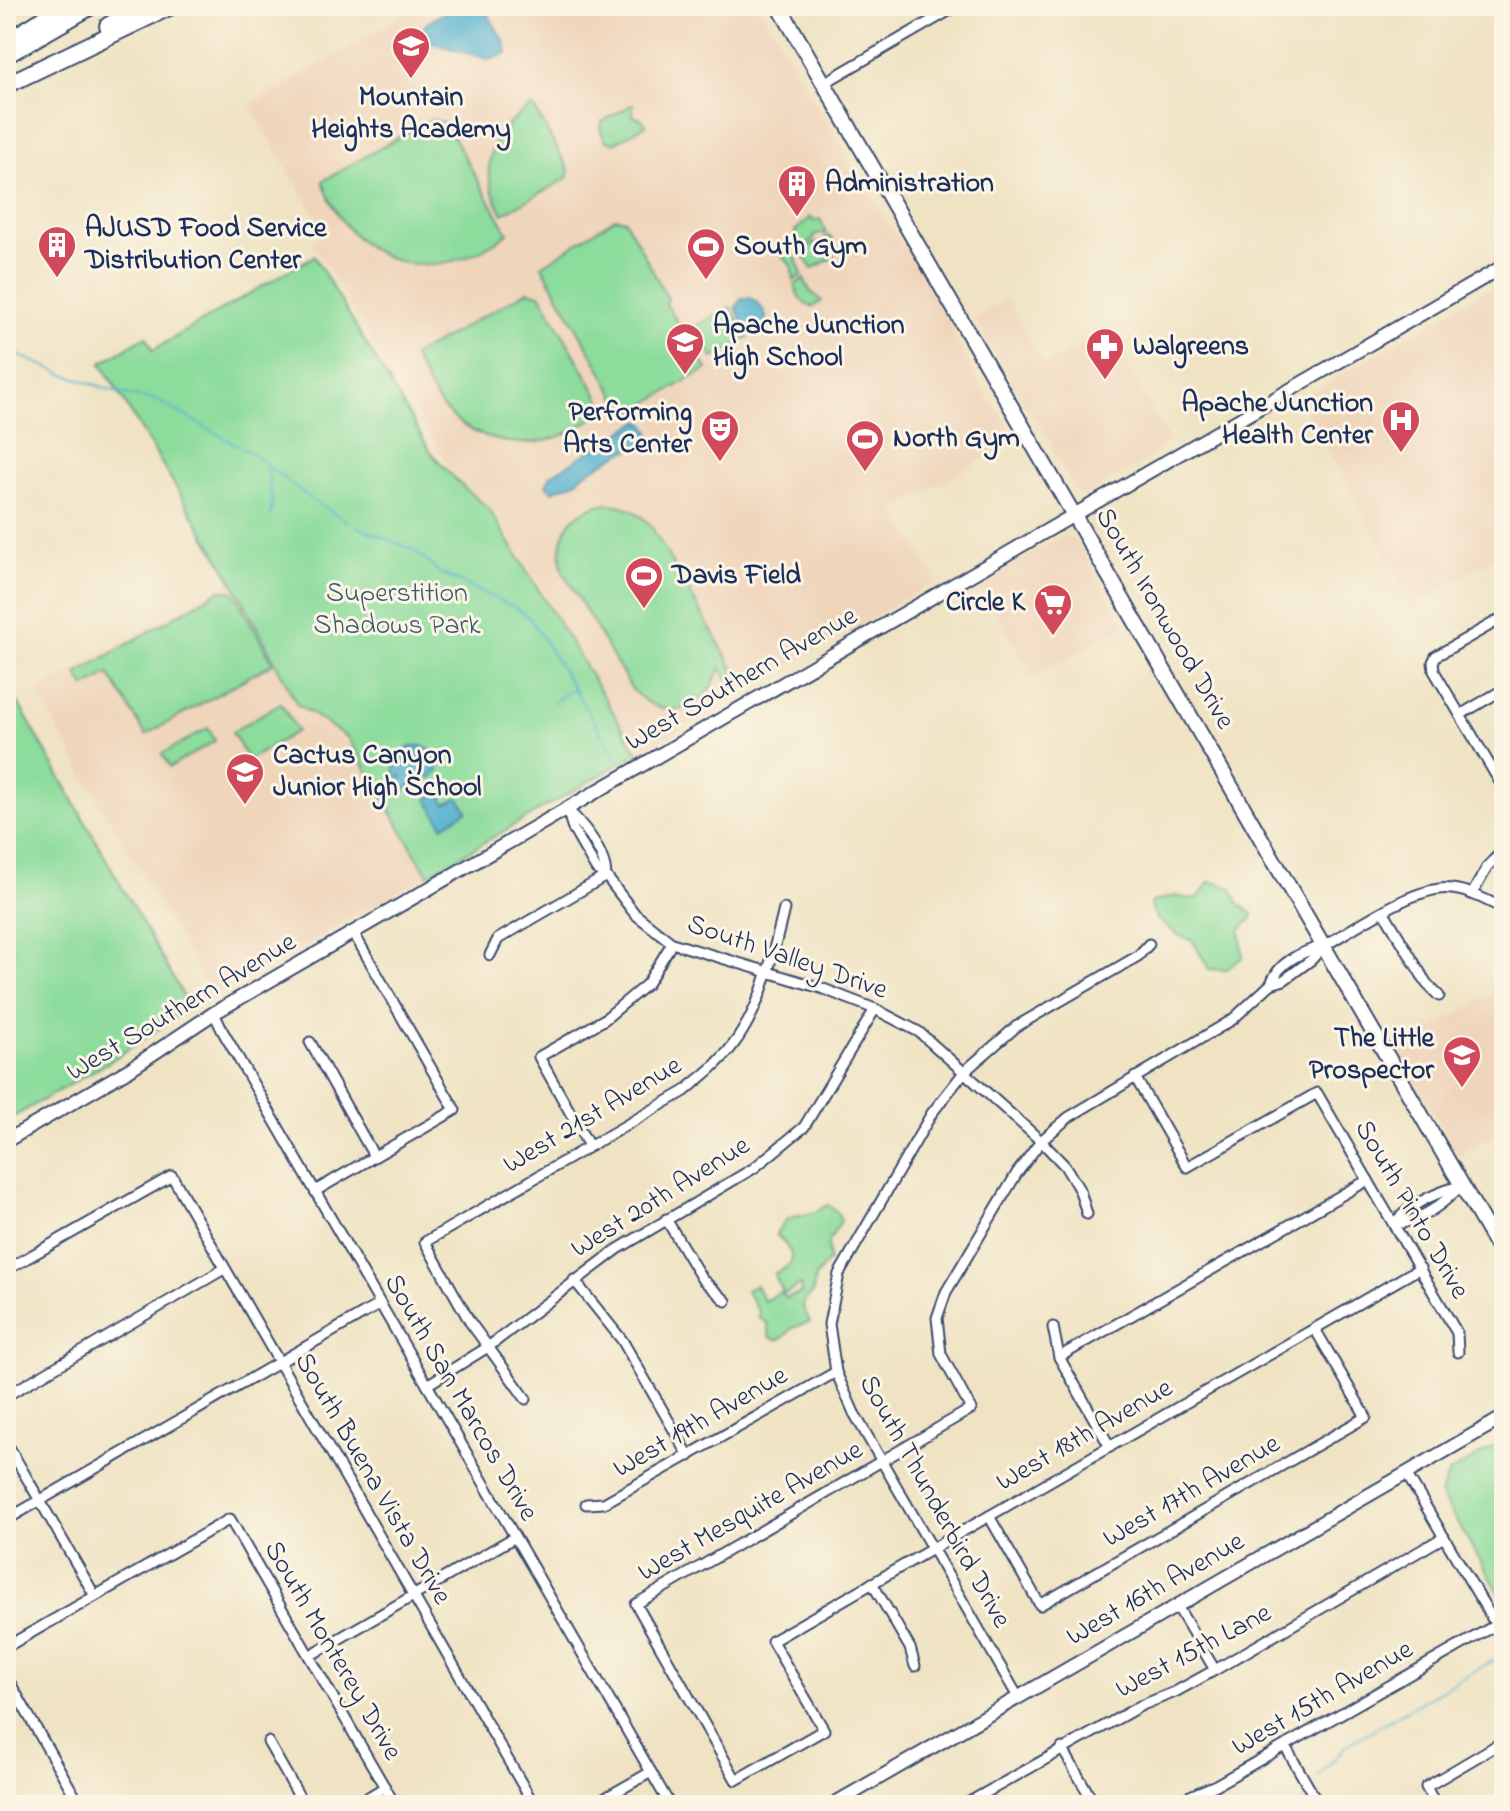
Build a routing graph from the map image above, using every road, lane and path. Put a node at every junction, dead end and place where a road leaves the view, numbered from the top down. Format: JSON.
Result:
{"nodes":[{"id":1,"x":65,"y":6,"type":"edge"},
{"id":2,"x":91,"y":6,"type":"edge"},
{"id":3,"x":143,"y":6,"type":"edge"},
{"id":4,"x":171,"y":6,"type":"edge"},
{"id":5,"x":779,"y":6,"type":"edge"},
{"id":6,"x":957,"y":6,"type":"edge"},
{"id":7,"x":6,"y":42,"type":"edge"},
{"id":8,"x":6,"y":55,"type":"edge"},
{"id":9,"x":824,"y":83,"type":"junction"},
{"id":10,"x":6,"y":85,"type":"edge"},
{"id":11,"x":1504,"y":266,"type":"edge"},
{"id":12,"x":1074,"y":515,"type":"junction"},
{"id":13,"x":1504,"y":617,"type":"edge"},
{"id":14,"x":1504,"y":689,"type":"edge"},
{"id":15,"x":1460,"y":715,"type":"junction"},
{"id":16,"x":1504,"y":762,"type":"edge"},
{"id":17,"x":1492,"y":769,"type":"junction"},
{"id":18,"x":1504,"y":789,"type":"edge"},
{"id":19,"x":567,"y":809,"type":"junction"},
{"id":20,"x":1504,"y":849,"type":"edge"},
{"id":21,"x":606,"y":876,"type":"junction"},
{"id":22,"x":1472,"y":894,"type":"junction"},
{"id":23,"x":784,"y":909,"type":"dead end"},
{"id":24,"x":1504,"y":909,"type":"edge"},
{"id":25,"x":1384,"y":912,"type":"junction"},
{"id":26,"x":353,"y":932,"type":"junction"},
{"id":27,"x":672,"y":943,"type":"junction"},
{"id":28,"x":1149,"y":944,"type":"dead end"},
{"id":29,"x":1324,"y":946,"type":"junction"},
{"id":30,"x":490,"y":955,"type":"dead end"},
{"id":31,"x":769,"y":971,"type":"junction"},
{"id":32,"x":1439,"y":996,"type":"dead end"},
{"id":33,"x":875,"y":1009,"type":"junction"},
{"id":34,"x":214,"y":1013,"type":"junction"},
{"id":35,"x":310,"y":1042,"type":"dead end"},
{"id":36,"x":965,"y":1071,"type":"junction"},
{"id":37,"x":1135,"y":1077,"type":"junction"},
{"id":38,"x":6,"y":1141,"type":"edge"},
{"id":39,"x":1041,"y":1141,"type":"junction"},
{"id":40,"x":589,"y":1146,"type":"junction"},
{"id":41,"x":374,"y":1156,"type":"junction"},
{"id":42,"x":1368,"y":1180,"type":"junction"},
{"id":43,"x":1461,"y":1185,"type":"junction"},
{"id":44,"x":315,"y":1191,"type":"junction"},
{"id":45,"x":1087,"y":1214,"type":"dead end"},
{"id":46,"x":666,"y":1219,"type":"junction"},
{"id":47,"x":1394,"y":1224,"type":"junction"},
{"id":48,"x":1504,"y":1258,"type":"edge"},
{"id":49,"x":1420,"y":1268,"type":"junction"},
{"id":50,"x":224,"y":1269,"type":"junction"},
{"id":51,"x":6,"y":1270,"type":"edge"},
{"id":52,"x":574,"y":1280,"type":"junction"},
{"id":53,"x":726,"y":1301,"type":"dead end"},
{"id":54,"x":380,"y":1304,"type":"junction"},
{"id":55,"x":1053,"y":1327,"type":"dead end"},
{"id":56,"x":1315,"y":1329,"type":"junction"},
{"id":57,"x":488,"y":1347,"type":"junction"},
{"id":58,"x":1458,"y":1352,"type":"dead end"},
{"id":59,"x":1059,"y":1357,"type":"junction"},
{"id":60,"x":279,"y":1363,"type":"junction"},
{"id":61,"x":836,"y":1372,"type":"junction"},
{"id":62,"x":427,"y":1385,"type":"junction"},
{"id":63,"x":6,"y":1396,"type":"edge"},
{"id":64,"x":526,"y":1399,"type":"dead end"},
{"id":65,"x":1504,"y":1417,"type":"edge"},
{"id":66,"x":6,"y":1442,"type":"edge"},
{"id":67,"x":1110,"y":1447,"type":"junction"},
{"id":68,"x":689,"y":1456,"type":"junction"},
{"id":69,"x":882,"y":1461,"type":"junction"},
{"id":70,"x":1406,"y":1473,"type":"junction"},
{"id":71,"x":39,"y":1501,"type":"junction"},
{"id":72,"x":586,"y":1504,"type":"dead end"},
{"id":73,"x":989,"y":1516,"type":"junction"},
{"id":74,"x":6,"y":1520,"type":"edge"},
{"id":75,"x":515,"y":1537,"type":"junction"},
{"id":76,"x":1444,"y":1537,"type":"junction"},
{"id":77,"x":933,"y":1548,"type":"junction"},
{"id":78,"x":872,"y":1583,"type":"junction"},
{"id":79,"x":95,"y":1596,"type":"junction"},
{"id":80,"x":414,"y":1596,"type":"junction"},
{"id":81,"x":1177,"y":1606,"type":"junction"},
{"id":82,"x":6,"y":1647,"type":"edge"},
{"id":83,"x":309,"y":1656,"type":"junction"},
{"id":84,"x":915,"y":1666,"type":"dead end"},
{"id":85,"x":1215,"y":1670,"type":"junction"},
{"id":86,"x":6,"y":1676,"type":"edge"},
{"id":87,"x":1018,"y":1697,"type":"junction"},
{"id":88,"x":824,"y":1730,"type":"joint"},
{"id":89,"x":1504,"y":1741,"type":"edge"},
{"id":90,"x":268,"y":1742,"type":"dead end"},
{"id":91,"x":1285,"y":1746,"type":"junction"},
{"id":92,"x":1062,"y":1748,"type":"junction"},
{"id":93,"x":651,"y":1772,"type":"junction"},
{"id":94,"x":385,"y":1787,"type":"junction"},
{"id":95,"x":80,"y":1805,"type":"edge"},
{"id":96,"x":304,"y":1805,"type":"edge"},
{"id":97,"x":355,"y":1805,"type":"edge"},
{"id":98,"x":395,"y":1805,"type":"edge"},
{"id":99,"x":534,"y":1805,"type":"edge"},
{"id":100,"x":593,"y":1805,"type":"edge"},
{"id":101,"x":670,"y":1805,"type":"edge"},
{"id":102,"x":832,"y":1805,"type":"edge"},
{"id":103,"x":964,"y":1805,"type":"edge"},
{"id":104,"x":1095,"y":1805,"type":"edge"},
{"id":105,"x":1169,"y":1805,"type":"edge"},
{"id":106,"x":1319,"y":1805,"type":"edge"},
{"id":107,"x":1436,"y":1805,"type":"edge"}],
"edges":[{"from":1,"to":7,"type":"highway"},
{"from":2,"to":8,"type":"highway"},
{"from":3,"to":10,"type":"highway"},
{"from":4,"to":10,"type":"highway"},
{"from":5,"to":9,"type":"main road","name":"South Ironwood Drive"},
{"from":6,"to":9,"type":"street"},
{"from":9,"to":12,"type":"main road","name":"South Ironwood Drive"},
{"from":11,"to":12,"type":"main road","name":"West Southern Avenue"},
{"from":12,"to":19,"type":"main road","name":"West Southern Avenue"},
{"from":12,"to":29,"type":"main road","name":"South Ironwood Drive"},
{"from":13,"to":15,"type":"street"},
{"from":14,"to":15,"type":"street"},
{"from":15,"to":17,"type":"street"},
{"from":16,"to":17,"type":"street"},
{"from":17,"to":18,"type":"street"},
{"from":19,"to":21,"type":"street","name":"South Valley Drive"},
{"from":19,"to":26,"type":"main road","name":"West Southern Avenue"},
{"from":20,"to":22,"type":"street"},
{"from":21,"to":27,"type":"street","name":"South Valley Drive"},
{"from":21,"to":30,"type":"street"},
{"from":22,"to":24,"type":"street"},
{"from":22,"to":25,"type":"street"},
{"from":23,"to":31,"type":"street","name":"West 21st Avenue"},
{"from":25,"to":29,"type":"street"},
{"from":25,"to":32,"type":"street"},
{"from":26,"to":34,"type":"main road","name":"West Southern Avenue"},
{"from":26,"to":41,"type":"street"},
{"from":27,"to":31,"type":"street","name":"South Valley Drive"},
{"from":27,"to":40,"type":"street"},
{"from":28,"to":36,"type":"street","name":"South Thunderbird Drive"},
{"from":29,"to":37,"type":"street"},
{"from":29,"to":43,"type":"main road","name":"South Ironwood Drive"},
{"from":31,"to":33,"type":"street","name":"South Valley Drive"},
{"from":31,"to":40,"type":"street","name":"West 21st Avenue"},
{"from":33,"to":36,"type":"street","name":"South Valley Drive"},
{"from":33,"to":46,"type":"street","name":"West 20th Avenue"},
{"from":34,"to":38,"type":"main road","name":"West Southern Avenue"},
{"from":34,"to":44,"type":"street","name":"South San Marcos Drive"},
{"from":35,"to":41,"type":"street"},
{"from":36,"to":39,"type":"street","name":"South Valley Drive"},
{"from":36,"to":61,"type":"street","name":"South Thunderbird Drive"},
{"from":37,"to":39,"type":"street"},
{"from":37,"to":42,"type":"street","name":"South Pinto Drive"},
{"from":39,"to":45,"type":"street","name":"South Valley Drive"},
{"from":39,"to":69,"type":"street","name":"West Mesquite Avenue"},
{"from":40,"to":57,"type":"street","name":"West 21st Avenue"},
{"from":41,"to":44,"type":"street"},
{"from":42,"to":47,"type":"street","name":"South Pinto Drive"},
{"from":42,"to":59,"type":"street"},
{"from":43,"to":47,"type":"street"},
{"from":43,"to":48,"type":"main road","name":"South Ironwood Drive"},
{"from":44,"to":54,"type":"street","name":"South San Marcos Drive"},
{"from":46,"to":52,"type":"street","name":"West 20th Avenue"},
{"from":46,"to":53,"type":"street"},
{"from":47,"to":49,"type":"street","name":"South Pinto Drive"},
{"from":49,"to":56,"type":"street","name":"West 18th Avenue"},
{"from":49,"to":58,"type":"street","name":"South Pinto Drive"},
{"from":50,"to":51,"type":"street","name":"South Buena Vista Drive"},
{"from":50,"to":60,"type":"street","name":"South Buena Vista Drive"},
{"from":50,"to":63,"type":"street"},
{"from":52,"to":57,"type":"street","name":"West 20th Avenue"},
{"from":52,"to":68,"type":"street"},
{"from":54,"to":60,"type":"street"},
{"from":54,"to":62,"type":"street","name":"South San Marcos Drive"},
{"from":55,"to":59,"type":"street"},
{"from":56,"to":67,"type":"street","name":"West 18th Avenue"},
{"from":56,"to":73,"type":"street","name":"West 17th Avenue"},
{"from":57,"to":62,"type":"street","name":"West 20th Avenue"},
{"from":57,"to":64,"type":"street"},
{"from":59,"to":67,"type":"street"},
{"from":60,"to":71,"type":"street"},
{"from":60,"to":80,"type":"street","name":"South Buena Vista Drive"},
{"from":61,"to":68,"type":"street","name":"West 19th Avenue"},
{"from":61,"to":69,"type":"street","name":"South Thunderbird Drive"},
{"from":62,"to":75,"type":"street","name":"South San Marcos Drive"},
{"from":65,"to":70,"type":"main road","name":"West 16th Avenue"},
{"from":66,"to":71,"type":"street"},
{"from":67,"to":73,"type":"street","name":"West 18th Avenue"},
{"from":68,"to":72,"type":"street","name":"West 19th Avenue"},
{"from":69,"to":77,"type":"street","name":"South Thunderbird Drive"},
{"from":69,"to":88,"type":"street","name":"West Mesquite Avenue"},
{"from":70,"to":76,"type":"street"},
{"from":70,"to":81,"type":"main road","name":"West 16th Avenue"},
{"from":71,"to":74,"type":"street"},
{"from":71,"to":79,"type":"street"},
{"from":73,"to":77,"type":"street","name":"West 18th Avenue"},
{"from":75,"to":80,"type":"street"},
{"from":75,"to":93,"type":"street","name":"South San Marcos Drive"},
{"from":76,"to":85,"type":"street","name":"West 15th Lane"},
{"from":76,"to":91,"type":"street","name":"West 15th Avenue"},
{"from":77,"to":78,"type":"street","name":"West 18th Avenue"},
{"from":77,"to":87,"type":"street","name":"South Thunderbird Drive"},
{"from":78,"to":84,"type":"street"},
{"from":78,"to":88,"type":"street","name":"West 18th Avenue"},
{"from":79,"to":82,"type":"street"},
{"from":79,"to":83,"type":"street","name":"South Monterey Drive"},
{"from":80,"to":83,"type":"street"},
{"from":80,"to":99,"type":"street","name":"South Buena Vista Drive"},
{"from":81,"to":85,"type":"street"},
{"from":81,"to":87,"type":"main road","name":"West 16th Avenue"},
{"from":83,"to":94,"type":"street","name":"South Monterey Drive"},
{"from":85,"to":92,"type":"street","name":"West 15th Lane"},
{"from":86,"to":95,"type":"street"},
{"from":87,"to":102,"type":"main road","name":"West 16th Avenue"},
{"from":89,"to":107,"type":"street"},
{"from":90,"to":96,"type":"street"},
{"from":91,"to":105,"type":"street","name":"West 15th Avenue"},
{"from":91,"to":106,"type":"street"},
{"from":92,"to":103,"type":"street","name":"West 15th Lane"},
{"from":92,"to":104,"type":"street"},
{"from":93,"to":100,"type":"street"},
{"from":93,"to":101,"type":"street","name":"South San Marcos Drive"},
{"from":94,"to":97,"type":"street"},
{"from":94,"to":98,"type":"street","name":"South Monterey Drive"}]}
